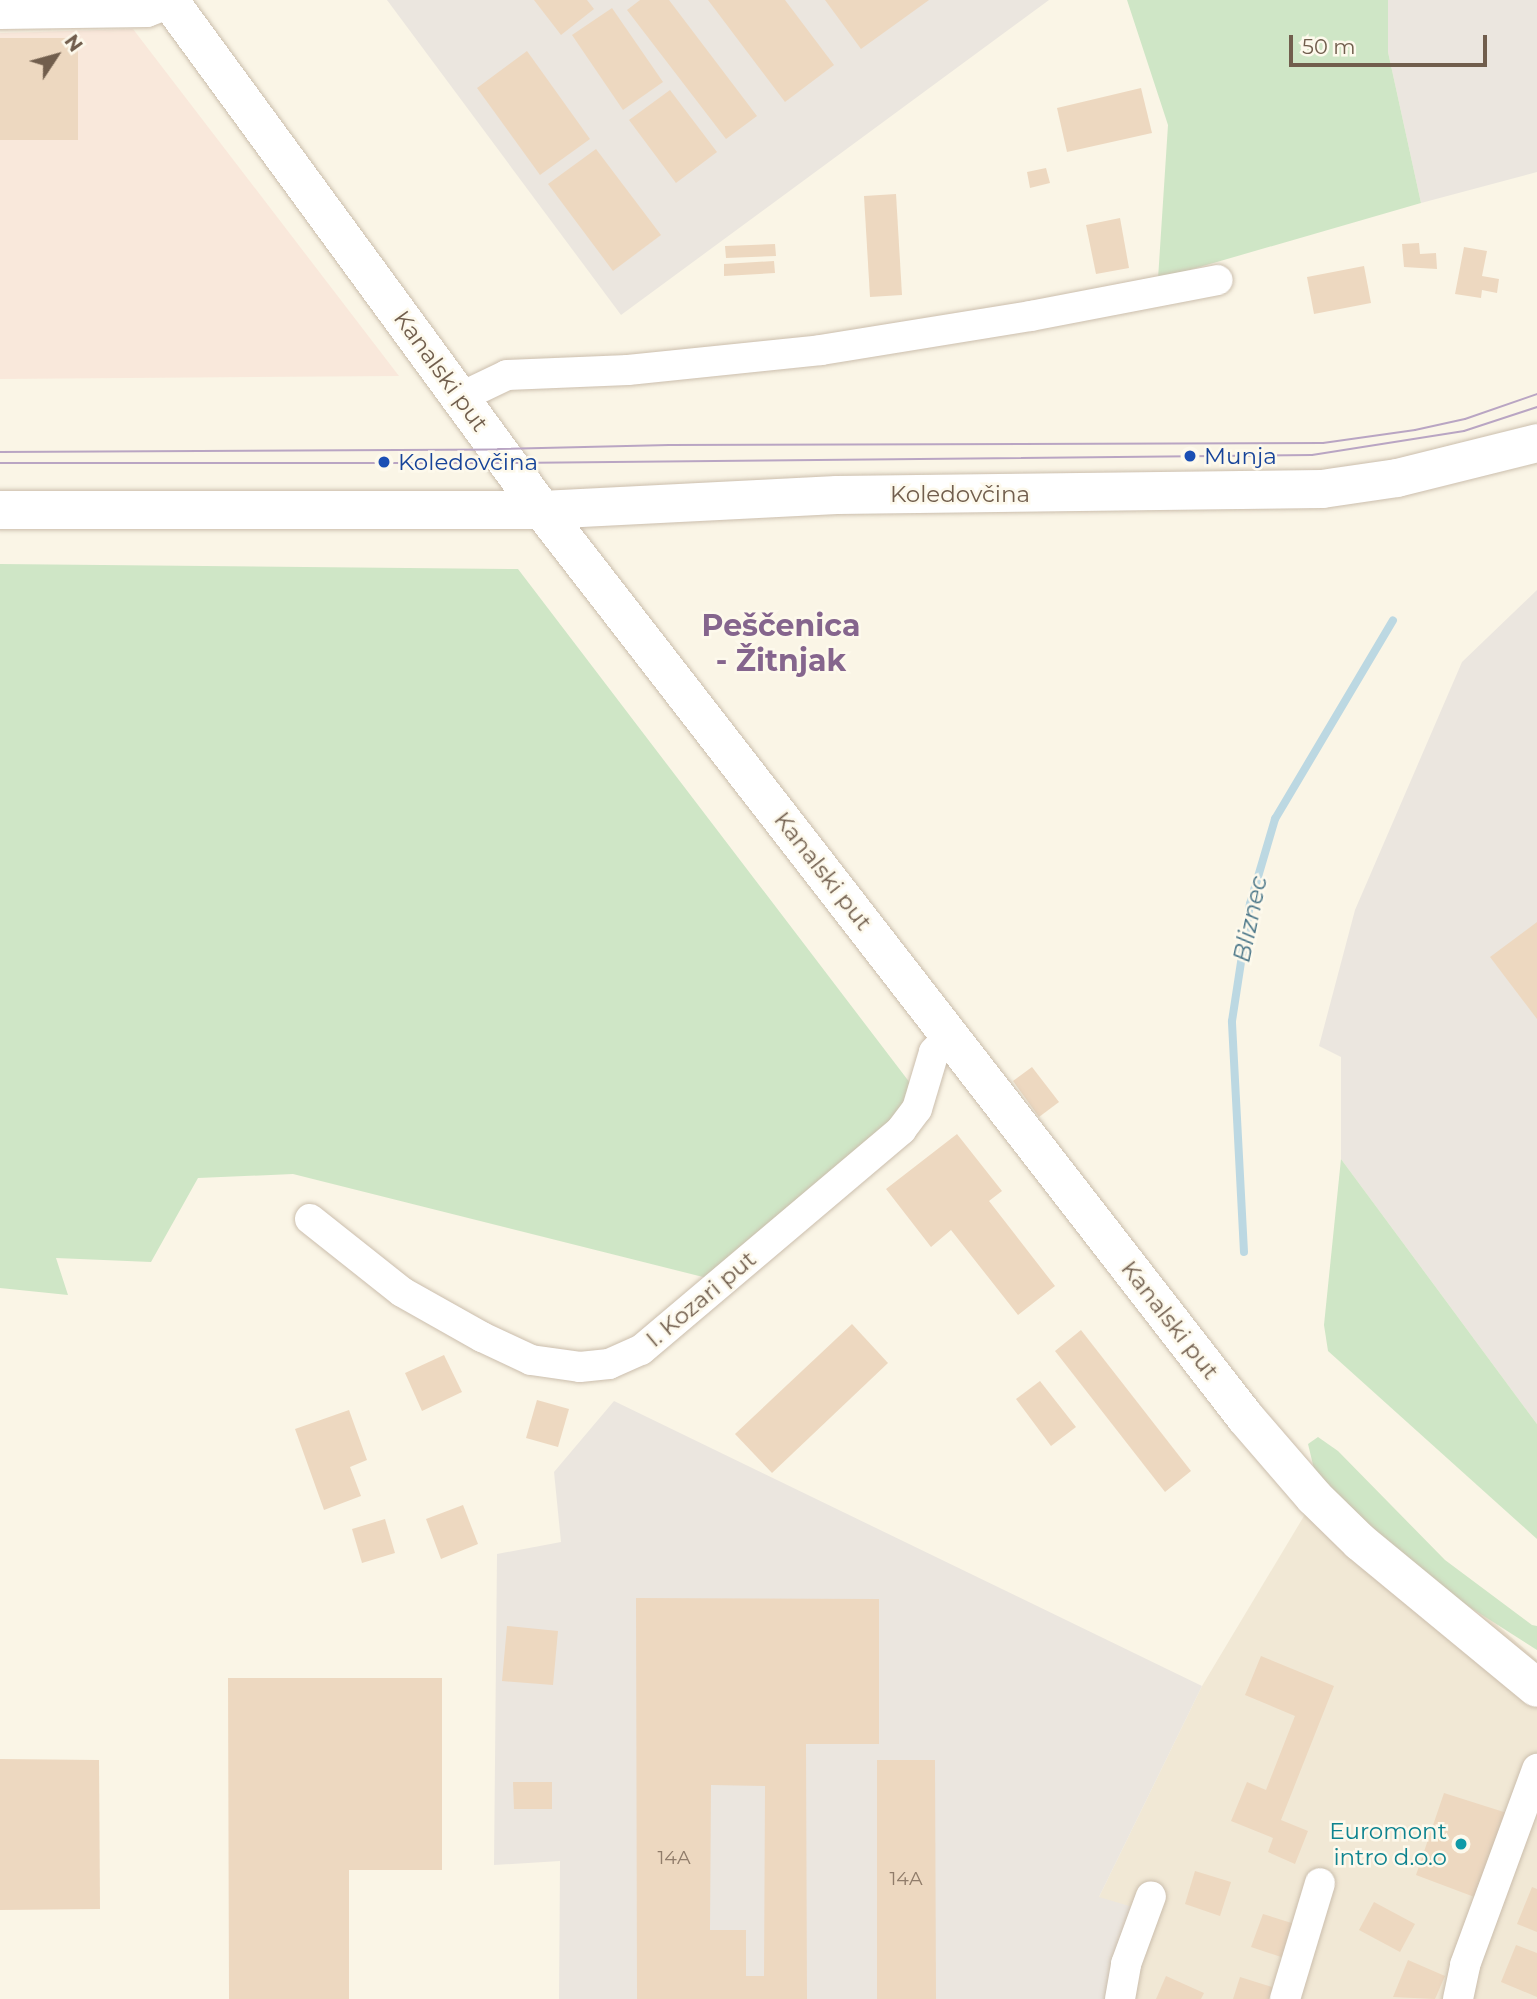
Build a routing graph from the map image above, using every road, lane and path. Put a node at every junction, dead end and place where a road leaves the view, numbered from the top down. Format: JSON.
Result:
{"nodes":[{"id":1,"x":170,"y":1,"type":"edge"},
{"id":2,"x":0,"y":13,"type":"edge"},
{"id":3,"x":1218,"y":281,"type":"dead end"},
{"id":4,"x":461,"y":397,"type":"junction"},
{"id":5,"x":1537,"y":443,"type":"edge"},
{"id":6,"x":0,"y":510,"type":"edge"},
{"id":7,"x":542,"y":510,"type":"junction"},
{"id":8,"x":950,"y":1035,"type":"junction"},
{"id":9,"x":310,"y":1219,"type":"dead end"},
{"id":10,"x":1537,"y":1688,"type":"edge"},
{"id":11,"x":1537,"y":1769,"type":"edge"},
{"id":12,"x":1320,"y":1883,"type":"dead end"},
{"id":13,"x":1151,"y":1896,"type":"dead end"},
{"id":14,"x":1120,"y":1999,"type":"edge"},
{"id":15,"x":1285,"y":1999,"type":"edge"},
{"id":16,"x":1458,"y":1999,"type":"edge"}],
"edges":[{"from":1,"to":2,"type":"street"},
{"from":1,"to":4,"type":"street","name":"Kanalski put"},
{"from":3,"to":4,"type":"street"},
{"from":4,"to":7,"type":"street","name":"Kanalski put"},
{"from":5,"to":7,"type":"street","name":"Koledovčina"},
{"from":6,"to":7,"type":"street","name":"Koledovčina"},
{"from":7,"to":8,"type":"street","name":"Kanalski put"},
{"from":8,"to":9,"type":"street","name":"I. Kozari put"},
{"from":8,"to":10,"type":"street","name":"Kanalski put"},
{"from":11,"to":16,"type":"street"},
{"from":12,"to":15,"type":"street"},
{"from":13,"to":14,"type":"street"}]}
